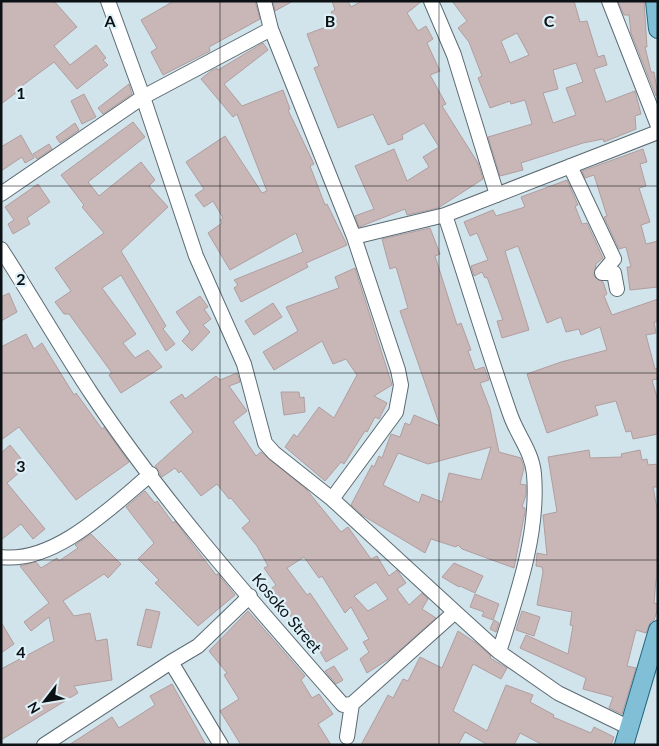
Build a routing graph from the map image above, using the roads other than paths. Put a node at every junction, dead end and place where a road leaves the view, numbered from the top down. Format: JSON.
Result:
{"nodes":[{"id":1,"x":108,"y":1,"type":"edge"},
{"id":2,"x":264,"y":1,"type":"edge"},
{"id":3,"x":431,"y":1,"type":"edge"},
{"id":4,"x":609,"y":1,"type":"edge"},
{"id":5,"x":271,"y":29,"type":"junction"},
{"id":6,"x":143,"y":97,"type":"junction"},
{"id":7,"x":658,"y":126,"type":"edge"},
{"id":8,"x":658,"y":132,"type":"edge"},
{"id":9,"x":570,"y":166,"type":"junction"},
{"id":10,"x":1,"y":194,"type":"edge"},
{"id":11,"x":497,"y":195,"type":"junction"},
{"id":12,"x":445,"y":215,"type":"junction"},
{"id":13,"x":354,"y":237,"type":"junction"},
{"id":14,"x":1,"y":249,"type":"edge"},
{"id":15,"x":617,"y":289,"type":"dead end"},
{"id":16,"x":151,"y":474,"type":"junction"},
{"id":17,"x":332,"y":499,"type":"junction"},
{"id":18,"x":1,"y":557,"type":"edge"},
{"id":19,"x":250,"y":596,"type":"junction"},
{"id":20,"x":455,"y":612,"type":"junction"},
{"id":21,"x":658,"y":630,"type":"edge"},
{"id":22,"x":499,"y":652,"type":"junction"},
{"id":23,"x":171,"y":662,"type":"junction"},
{"id":24,"x":352,"y":704,"type":"junction"},
{"id":25,"x":630,"y":728,"type":"junction"},
{"id":26,"x":347,"y":737,"type":"dead end"},
{"id":27,"x":44,"y":745,"type":"edge"},
{"id":28,"x":221,"y":745,"type":"edge"},
{"id":29,"x":624,"y":745,"type":"edge"}],
"edges":[{"from":1,"to":6,"type":"street"},
{"from":2,"to":5,"type":"street"},
{"from":3,"to":11,"type":"street"},
{"from":4,"to":7,"type":"street"},
{"from":5,"to":6,"type":"street"},
{"from":5,"to":13,"type":"street"},
{"from":6,"to":10,"type":"street"},
{"from":6,"to":17,"type":"street"},
{"from":8,"to":9,"type":"street"},
{"from":9,"to":11,"type":"street"},
{"from":9,"to":15,"type":"street"},
{"from":11,"to":12,"type":"street"},
{"from":12,"to":13,"type":"street"},
{"from":12,"to":22,"type":"street"},
{"from":13,"to":17,"type":"street"},
{"from":14,"to":16,"type":"street","name":"Kosoko Street"},
{"from":16,"to":18,"type":"street"},
{"from":16,"to":19,"type":"street","name":"Kosoko Street"},
{"from":17,"to":20,"type":"street"},
{"from":19,"to":23,"type":"street"},
{"from":19,"to":24,"type":"street","name":"Kosoko Street"},
{"from":20,"to":22,"type":"street"},
{"from":20,"to":24,"type":"street"},
{"from":21,"to":25,"type":"main road"},
{"from":22,"to":25,"type":"street"},
{"from":23,"to":27,"type":"street"},
{"from":23,"to":28,"type":"street"},
{"from":24,"to":26,"type":"street"},
{"from":25,"to":29,"type":"main road"}]}
